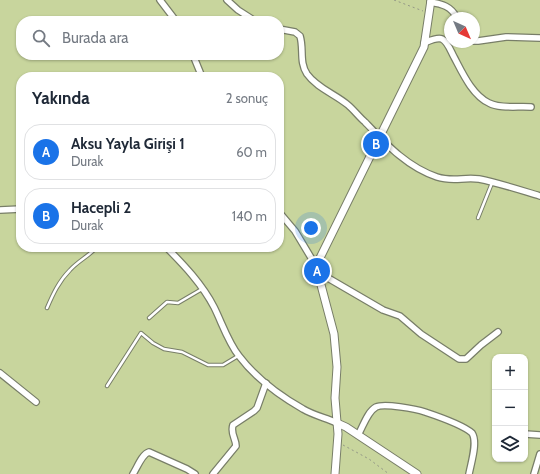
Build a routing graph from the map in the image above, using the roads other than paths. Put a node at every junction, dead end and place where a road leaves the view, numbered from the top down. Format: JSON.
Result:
{"nodes":[{"id":1,"x":160,"y":0,"type":"edge"},
{"id":2,"x":228,"y":0,"type":"edge"},
{"id":3,"x":431,"y":1,"type":"edge"},
{"id":4,"x":452,"y":12,"type":"edge"},
{"id":5,"x":172,"y":16,"type":"edge"},
{"id":6,"x":247,"y":16,"type":"edge"},
{"id":7,"x":284,"y":30,"type":"edge"},
{"id":8,"x":540,"y":38,"type":"edge"},
{"id":9,"x":480,"y":41,"type":"edge"},
{"id":10,"x":424,"y":43,"type":"junction"},
{"id":11,"x":194,"y":60,"type":"edge"},
{"id":12,"x":200,"y":72,"type":"edge"},
{"id":13,"x":531,"y":107,"type":"dead end"},
{"id":14,"x":380,"y":137,"type":"junction"},
{"id":15,"x":492,"y":183,"type":"junction"},
{"id":16,"x":540,"y":196,"type":"edge"},
{"id":17,"x":16,"y":209,"type":"edge"},
{"id":18,"x":0,"y":210,"type":"edge"},
{"id":19,"x":284,"y":218,"type":"edge"},
{"id":20,"x":478,"y":218,"type":"dead end"},
{"id":21,"x":91,"y":252,"type":"edge"},
{"id":22,"x":171,"y":252,"type":"edge"},
{"id":23,"x":316,"y":266,"type":"junction"},
{"id":24,"x":318,"y":275,"type":"junction"},
{"id":25,"x":203,"y":289,"type":"junction"},
{"id":26,"x":47,"y":308,"type":"dead end"},
{"id":27,"x":150,"y":318,"type":"dead end"},
{"id":28,"x":498,"y":332,"type":"dead end"},
{"id":29,"x":239,"y":356,"type":"junction"},
{"id":30,"x":0,"y":373,"type":"edge"},
{"id":31,"x":266,"y":383,"type":"junction"},
{"id":32,"x":107,"y":386,"type":"dead end"},
{"id":33,"x":36,"y":402,"type":"dead end"},
{"id":34,"x":337,"y":423,"type":"junction"},
{"id":35,"x":528,"y":434,"type":"edge"},
{"id":36,"x":358,"y":435,"type":"junction"},
{"id":37,"x":540,"y":435,"type":"edge"},
{"id":38,"x":540,"y":454,"type":"edge"},
{"id":39,"x":132,"y":474,"type":"edge"},
{"id":40,"x":195,"y":474,"type":"edge"},
{"id":41,"x":213,"y":474,"type":"edge"},
{"id":42,"x":335,"y":474,"type":"edge"},
{"id":43,"x":416,"y":474,"type":"edge"},
{"id":44,"x":469,"y":474,"type":"edge"},
{"id":45,"x":534,"y":474,"type":"edge"}],
"edges":[{"from":1,"to":5,"type":"street"},
{"from":2,"to":6,"type":"street"},
{"from":3,"to":4,"type":"street"},
{"from":3,"to":10,"type":"street"},
{"from":7,"to":14,"type":"street"},
{"from":8,"to":9,"type":"street"},
{"from":10,"to":13,"type":"street"},
{"from":10,"to":14,"type":"street"},
{"from":11,"to":12,"type":"street"},
{"from":14,"to":15,"type":"street"},
{"from":14,"to":23,"type":"street"},
{"from":15,"to":16,"type":"street"},
{"from":15,"to":20,"type":"lane"},
{"from":17,"to":18,"type":"street"},
{"from":19,"to":23,"type":"street"},
{"from":21,"to":26,"type":"lane"},
{"from":22,"to":25,"type":"street"},
{"from":23,"to":24,"type":"street"},
{"from":24,"to":28,"type":"street"},
{"from":24,"to":34,"type":"street"},
{"from":25,"to":27,"type":"lane"},
{"from":25,"to":29,"type":"street"},
{"from":29,"to":31,"type":"street"},
{"from":29,"to":32,"type":"lane"},
{"from":30,"to":33,"type":"street"},
{"from":31,"to":34,"type":"street"},
{"from":31,"to":41,"type":"street"},
{"from":34,"to":36,"type":"street"},
{"from":34,"to":42,"type":"street"},
{"from":35,"to":37,"type":"street"},
{"from":36,"to":43,"type":"street"},
{"from":36,"to":44,"type":"street"},
{"from":38,"to":45,"type":"street"},
{"from":39,"to":40,"type":"street"}]}
